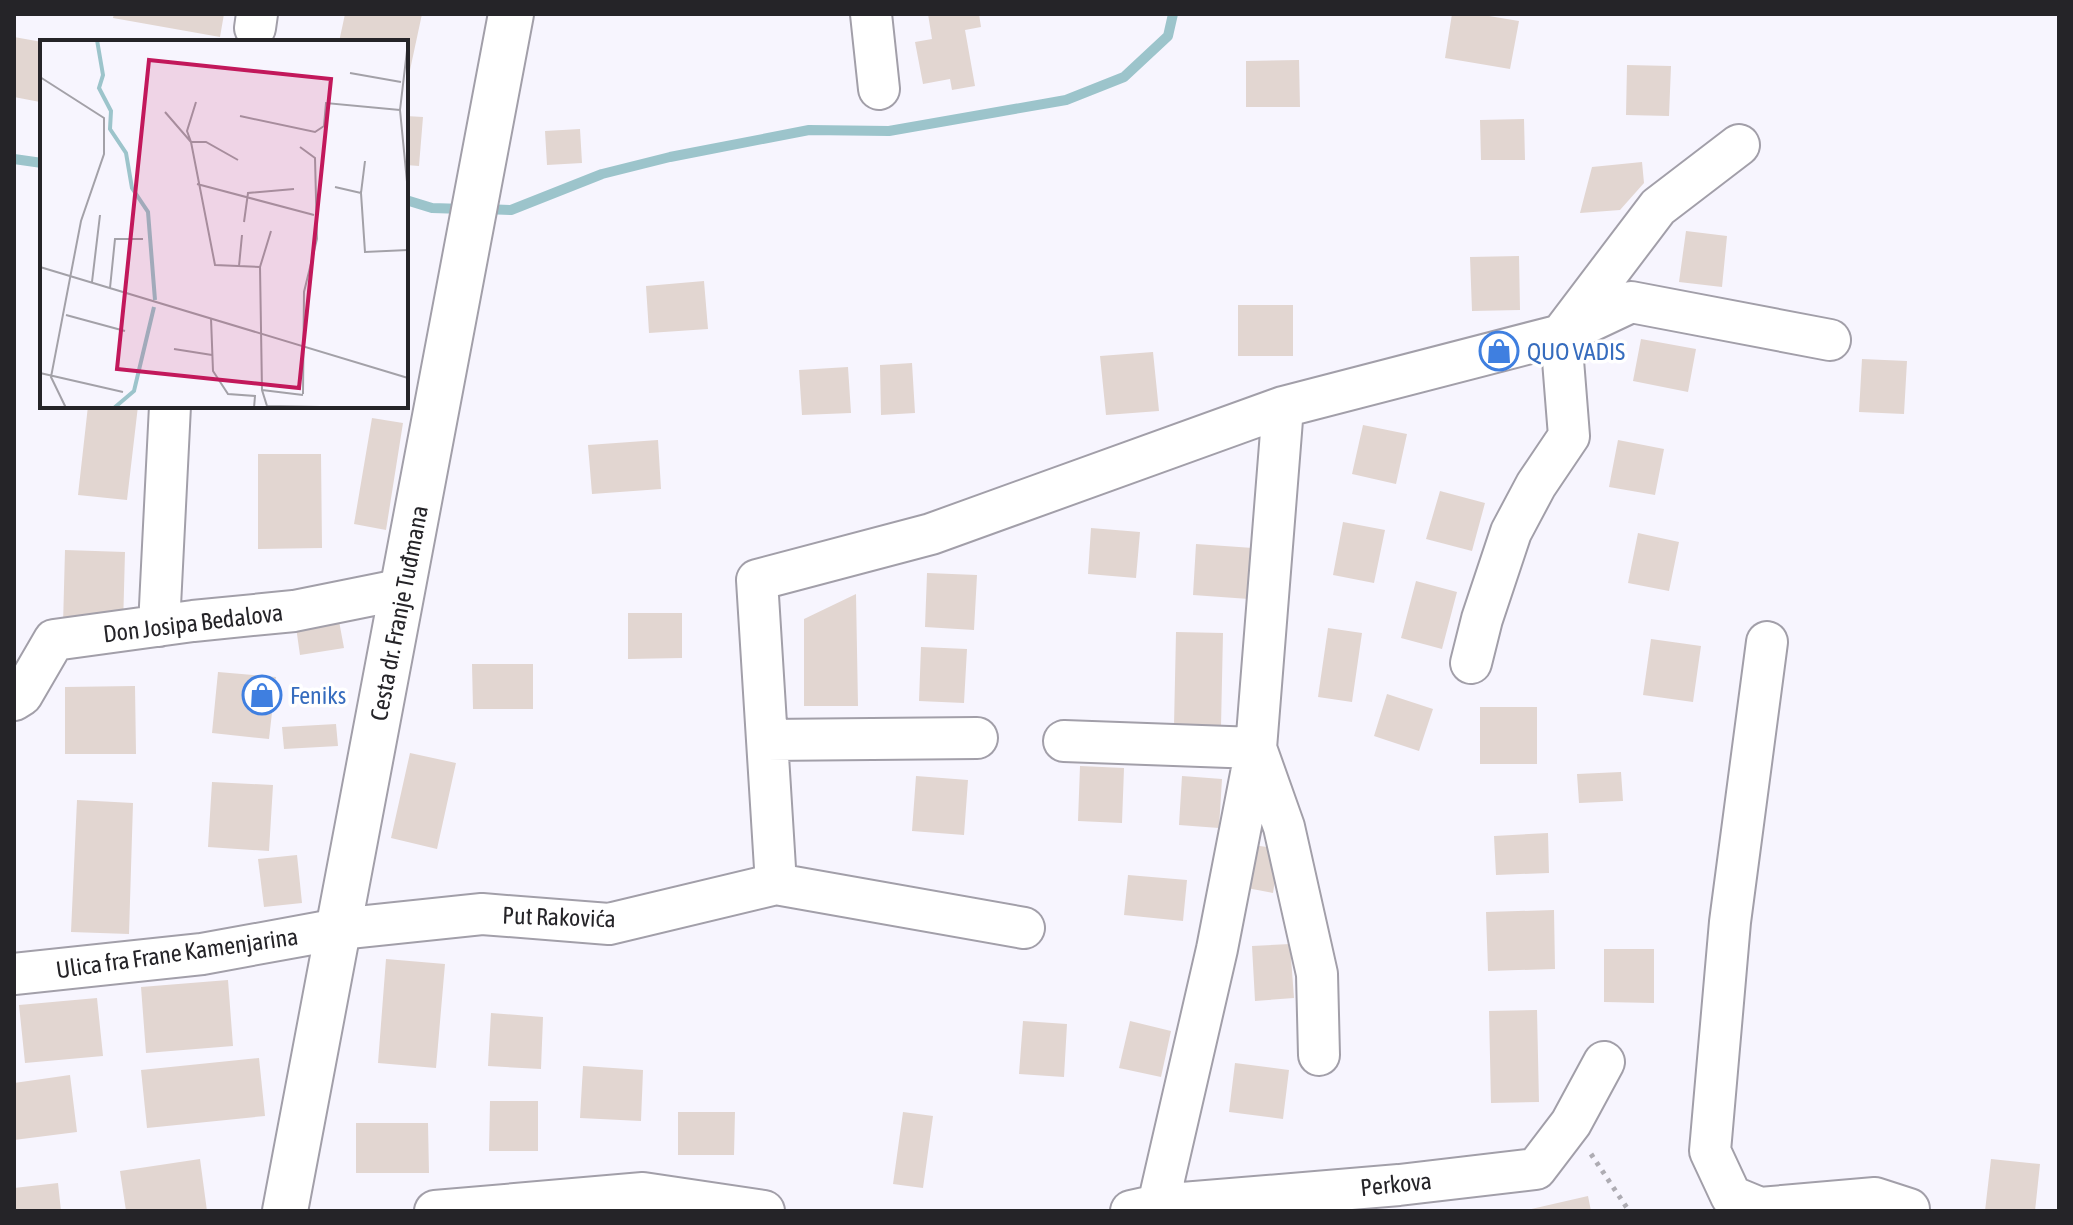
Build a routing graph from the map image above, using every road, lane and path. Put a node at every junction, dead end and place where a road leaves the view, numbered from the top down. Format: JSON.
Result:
{"nodes":[{"id":1,"x":511,"y":14,"type":"edge"},
{"id":2,"x":871,"y":14,"type":"edge"},
{"id":3,"x":879,"y":89,"type":"dead end"},
{"id":4,"x":1739,"y":145,"type":"dead end"},
{"id":5,"x":1561,"y":335,"type":"junction"},
{"id":6,"x":1830,"y":340,"type":"dead end"},
{"id":7,"x":1283,"y":407,"type":"junction"},
{"id":8,"x":170,"y":408,"type":"edge"},
{"id":9,"x":403,"y":589,"type":"junction"},
{"id":10,"x":159,"y":626,"type":"junction"},
{"id":11,"x":54,"y":640,"type":"junction"},
{"id":12,"x":1767,"y":642,"type":"dead end"},
{"id":13,"x":14,"y":647,"type":"edge"},
{"id":14,"x":1471,"y":663,"type":"dead end"},
{"id":15,"x":14,"y":700,"type":"edge"},
{"id":16,"x":977,"y":738,"type":"dead end"},
{"id":17,"x":767,"y":740,"type":"junction"},
{"id":18,"x":1064,"y":741,"type":"dead end"},
{"id":19,"x":1256,"y":748,"type":"junction"},
{"id":20,"x":776,"y":884,"type":"junction"},
{"id":21,"x":1024,"y":928,"type":"dead end"},
{"id":22,"x":339,"y":929,"type":"junction"},
{"id":23,"x":14,"y":974,"type":"edge"},
{"id":24,"x":1319,"y":1055,"type":"dead end"},
{"id":25,"x":1604,"y":1062,"type":"dead end"},
{"id":26,"x":1571,"y":1123,"type":"junction"},
{"id":27,"x":1145,"y":1208,"type":"edge"},
{"id":28,"x":285,"y":1211,"type":"edge"},
{"id":29,"x":435,"y":1211,"type":"edge"},
{"id":30,"x":764,"y":1211,"type":"edge"},
{"id":31,"x":1629,"y":1211,"type":"edge"},
{"id":32,"x":1909,"y":1211,"type":"edge"}],
"edges":[{"from":1,"to":9,"type":"main road","name":"Cesta dr. Franje Tuđmana"},
{"from":2,"to":3,"type":"street"},
{"from":4,"to":5,"type":"street"},
{"from":5,"to":6,"type":"street"},
{"from":5,"to":7,"type":"street"},
{"from":5,"to":14,"type":"street"},
{"from":7,"to":17,"type":"street"},
{"from":7,"to":19,"type":"street"},
{"from":8,"to":10,"type":"street"},
{"from":9,"to":10,"type":"street","name":"Don Josipa Bedalova"},
{"from":9,"to":22,"type":"main road","name":"Cesta dr. Franje Tuđmana"},
{"from":10,"to":11,"type":"street","name":"Don Josipa Bedalova"},
{"from":11,"to":13,"type":"street","name":"Don Josipa Bedalova"},
{"from":11,"to":15,"type":"street"},
{"from":12,"to":32,"type":"street"},
{"from":16,"to":17,"type":"street"},
{"from":17,"to":20,"type":"street"},
{"from":18,"to":19,"type":"street"},
{"from":19,"to":24,"type":"street"},
{"from":19,"to":27,"type":"street"},
{"from":20,"to":21,"type":"street"},
{"from":20,"to":22,"type":"street","name":"Put Rakovića"},
{"from":22,"to":23,"type":"street","name":"Ulica fra Frane Kamenjarina"},
{"from":22,"to":28,"type":"main road","name":"Cesta dr. Franje Tuđmana"},
{"from":25,"to":26,"type":"street","name":"Perkova"},
{"from":26,"to":27,"type":"street","name":"Perkova"},
{"from":26,"to":31,"type":"path"},
{"from":29,"to":30,"type":"street"}]}
